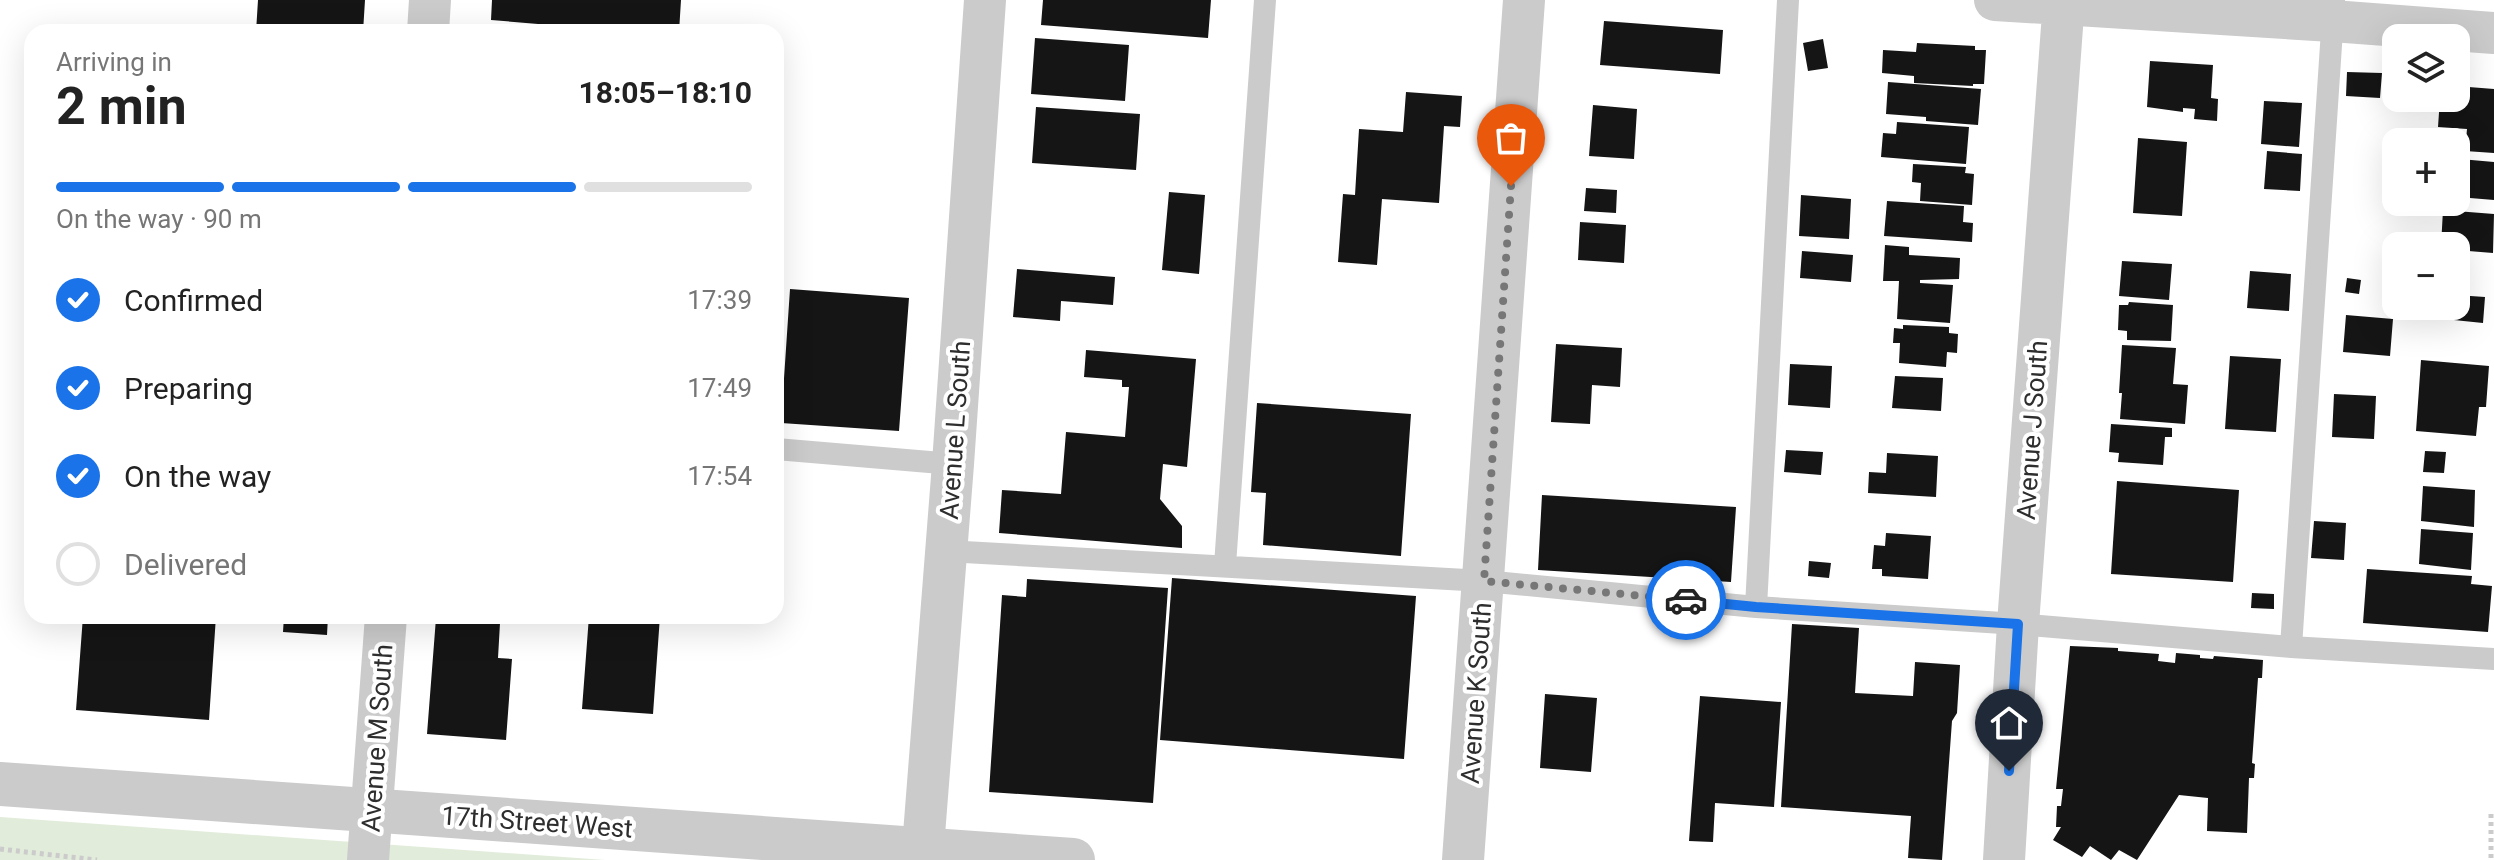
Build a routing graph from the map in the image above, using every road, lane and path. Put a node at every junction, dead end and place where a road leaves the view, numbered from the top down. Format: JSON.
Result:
{"nodes":[{"id":1,"x":430,"y":0,"type":"edge"},
{"id":2,"x":985,"y":0,"type":"edge"},
{"id":3,"x":1265,"y":0,"type":"edge"},
{"id":4,"x":1524,"y":0,"type":"edge"},
{"id":5,"x":1788,"y":0,"type":"edge"},
{"id":6,"x":1995,"y":0,"type":"edge"},
{"id":7,"x":2063,"y":2,"type":"edge"},
{"id":8,"x":2333,"y":10,"type":"edge"},
{"id":9,"x":428,"y":24,"type":"edge"},
{"id":10,"x":2494,"y":33,"type":"edge"},
{"id":11,"x":784,"y":450,"type":"edge"},
{"id":12,"x":953,"y":464,"type":"junction"},
{"id":13,"x":946,"y":551,"type":"junction"},
{"id":14,"x":1225,"y":565,"type":"junction"},
{"id":15,"x":1484,"y":581,"type":"junction"},
{"id":16,"x":1756,"y":607,"type":"junction"},
{"id":17,"x":385,"y":624,"type":"edge"},
{"id":18,"x":2018,"y":624,"type":"junction"},
{"id":19,"x":2291,"y":647,"type":"junction"},
{"id":20,"x":2494,"y":659,"type":"edge"},
{"id":21,"x":0,"y":784,"type":"edge"},
{"id":22,"x":372,"y":810,"type":"junction"},
{"id":23,"x":2491,"y":814,"type":"dead end"},
{"id":24,"x":0,"y":849,"type":"edge"},
{"id":25,"x":922,"y":855,"type":"edge"},
{"id":26,"x":97,"y":860,"type":"edge"},
{"id":27,"x":368,"y":860,"type":"edge"},
{"id":28,"x":1073,"y":860,"type":"edge"},
{"id":29,"x":1463,"y":860,"type":"edge"},
{"id":30,"x":2004,"y":860,"type":"edge"},
{"id":31,"x":2491,"y":860,"type":"edge"}],
"edges":[{"from":1,"to":9,"type":"street"},
{"from":2,"to":12,"type":"street","name":"Avenue L South"},
{"from":3,"to":14,"type":"lane"},
{"from":4,"to":15,"type":"street","name":"Avenue K South"},
{"from":5,"to":16,"type":"lane"},
{"from":6,"to":7,"type":"street"},
{"from":7,"to":8,"type":"street"},
{"from":7,"to":18,"type":"street","name":"Avenue J South"},
{"from":8,"to":10,"type":"street"},
{"from":8,"to":19,"type":"lane"},
{"from":11,"to":12,"type":"lane"},
{"from":12,"to":13,"type":"street","name":"Avenue L South"},
{"from":13,"to":14,"type":"lane"},
{"from":13,"to":25,"type":"street","name":"Avenue L South"},
{"from":14,"to":15,"type":"lane"},
{"from":15,"to":16,"type":"lane"},
{"from":15,"to":29,"type":"street","name":"Avenue K South"},
{"from":16,"to":18,"type":"lane"},
{"from":17,"to":22,"type":"street","name":"Avenue M South"},
{"from":18,"to":19,"type":"lane"},
{"from":18,"to":30,"type":"street","name":"Avenue J South"},
{"from":19,"to":20,"type":"lane"},
{"from":21,"to":22,"type":"street","name":"17th Street West"},
{"from":22,"to":25,"type":"street","name":"17th Street West"},
{"from":22,"to":27,"type":"street","name":"Avenue M South"},
{"from":23,"to":31,"type":"path"},
{"from":24,"to":26,"type":"path"},
{"from":25,"to":28,"type":"street","name":"17th Street West"}]}
